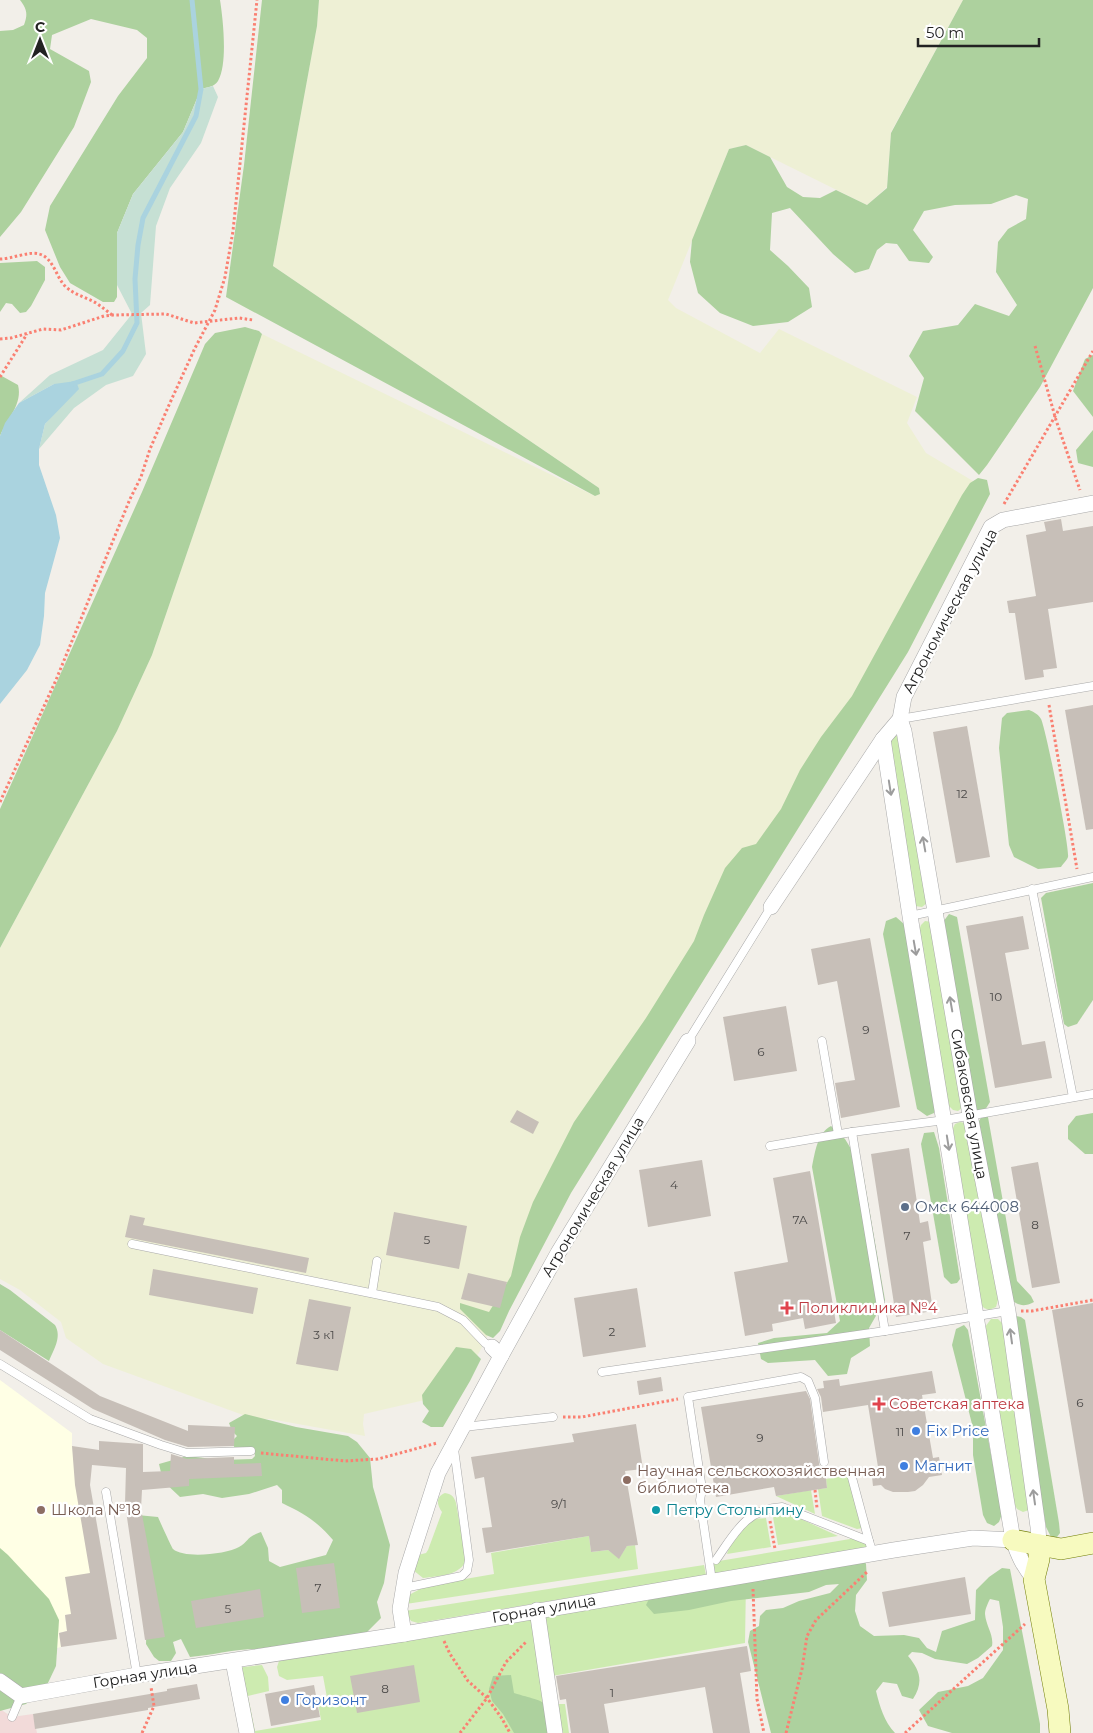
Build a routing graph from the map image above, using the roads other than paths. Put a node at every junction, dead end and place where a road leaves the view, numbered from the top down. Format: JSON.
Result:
{"nodes":[{"id":1,"x":1089,"y":504,"type":"edge"},
{"id":2,"x":1093,"y":686,"type":"edge"},
{"id":3,"x":900,"y":719,"type":"junction"},
{"id":4,"x":883,"y":740,"type":"junction"},
{"id":5,"x":1093,"y":877,"type":"edge"},
{"id":6,"x":1032,"y":889,"type":"junction"},
{"id":7,"x":771,"y":907,"type":"joint"},
{"id":8,"x":936,"y":910,"type":"junction"},
{"id":9,"x":910,"y":916,"type":"junction"},
{"id":10,"x":688,"y":1041,"type":"joint"},
{"id":11,"x":822,"y":1041,"type":"dead end"},
{"id":12,"x":1093,"y":1094,"type":"edge"},
{"id":13,"x":1073,"y":1097,"type":"junction"},
{"id":14,"x":970,"y":1115,"type":"junction"},
{"id":15,"x":944,"y":1120,"type":"junction"},
{"id":16,"x":852,"y":1132,"type":"junction"},
{"id":17,"x":838,"y":1134,"type":"junction"},
{"id":18,"x":770,"y":1146,"type":"dead end"},
{"id":19,"x":132,"y":1244,"type":"dead end"},
{"id":20,"x":377,"y":1261,"type":"dead end"},
{"id":21,"x":372,"y":1292,"type":"junction"},
{"id":22,"x":1008,"y":1311,"type":"junction"},
{"id":23,"x":976,"y":1316,"type":"junction"},
{"id":24,"x":885,"y":1331,"type":"junction"},
{"id":25,"x":496,"y":1352,"type":"junction"},
{"id":26,"x":0,"y":1364,"type":"edge"},
{"id":27,"x":602,"y":1372,"type":"dead end"},
{"id":28,"x":553,"y":1417,"type":"road end"},
{"id":29,"x":464,"y":1428,"type":"junction"},
{"id":30,"x":453,"y":1447,"type":"junction"},
{"id":31,"x":251,"y":1451,"type":"road end"},
{"id":32,"x":824,"y":1462,"type":"dead end"},
{"id":33,"x":851,"y":1474,"type":"dead end"},
{"id":34,"x":106,"y":1492,"type":"dead end"},
{"id":35,"x":1013,"y":1540,"type":"junction"},
{"id":36,"x":1093,"y":1543,"type":"edge"},
{"id":37,"x":1039,"y":1545,"type":"junction"},
{"id":38,"x":871,"y":1547,"type":"junction"},
{"id":39,"x":716,"y":1560,"type":"dead end"},
{"id":40,"x":1034,"y":1578,"type":"junction"},
{"id":41,"x":712,"y":1581,"type":"junction"},
{"id":42,"x":404,"y":1588,"type":"junction"},
{"id":43,"x":537,"y":1615,"type":"junction"},
{"id":44,"x":404,"y":1634,"type":"junction"},
{"id":45,"x":233,"y":1661,"type":"junction"},
{"id":46,"x":142,"y":1675,"type":"junction"},
{"id":47,"x":0,"y":1681,"type":"edge"},
{"id":48,"x":21,"y":1696,"type":"junction"},
{"id":49,"x":12,"y":1717,"type":"dead end"},
{"id":50,"x":247,"y":1733,"type":"edge"},
{"id":51,"x":555,"y":1733,"type":"edge"},
{"id":52,"x":1060,"y":1733,"type":"edge"}],
"edges":[{"from":1,"to":3,"type":"street","name":"Агрономическая улица"},
{"from":2,"to":3,"type":"lane"},
{"from":3,"to":4,"type":"street","name":"Агрономическая улица"},
{"from":8,"to":3,"type":"street","name":"Сибаковская улица","one_way":true},
{"from":4,"to":7,"type":"street","name":"Агрономическая улица"},
{"from":4,"to":9,"type":"street","name":"Сибаковская улица","one_way":true},
{"from":5,"to":6,"type":"lane"},
{"from":6,"to":8,"type":"lane"},
{"from":6,"to":13,"type":"lane"},
{"from":7,"to":10,"type":"lane"},
{"from":8,"to":9,"type":"lane"},
{"from":14,"to":8,"type":"street","name":"Сибаковская улица","one_way":true},
{"from":9,"to":15,"type":"street","name":"Сибаковская улица","one_way":true},
{"from":10,"to":25,"type":"street","name":"Агрономическая улица"},
{"from":11,"to":17,"type":"lane"},
{"from":12,"to":13,"type":"lane"},
{"from":13,"to":14,"type":"lane"},
{"from":14,"to":15,"type":"lane"},
{"from":14,"to":22,"type":"street","name":"Сибаковская улица"},
{"from":15,"to":16,"type":"lane"},
{"from":15,"to":23,"type":"street","name":"Сибаковская улица","one_way":true},
{"from":16,"to":17,"type":"lane"},
{"from":16,"to":24,"type":"lane"},
{"from":17,"to":18,"type":"lane"},
{"from":19,"to":21,"type":"lane"},
{"from":20,"to":21,"type":"lane"},
{"from":21,"to":25,"type":"lane"},
{"from":22,"to":23,"type":"lane"},
{"from":37,"to":22,"type":"street","name":"Сибаковская улица","one_way":true},
{"from":23,"to":24,"type":"lane"},
{"from":23,"to":35,"type":"street","name":"Сибаковская улица"},
{"from":24,"to":27,"type":"lane"},
{"from":25,"to":29,"type":"street","name":"Агрономическая улица"},
{"from":26,"to":31,"type":"lane"},
{"from":28,"to":29,"type":"lane"},
{"from":29,"to":30,"type":"street","name":"Агрономическая улица"},
{"from":30,"to":42,"type":"street","name":"Агрономическая улица"},
{"from":30,"to":42,"type":"lane"},
{"from":32,"to":41,"type":"lane"},
{"from":33,"to":38,"type":"lane"},
{"from":34,"to":46,"type":"lane"},
{"from":35,"to":37,"type":"street","name":"Горная улица"},
{"from":35,"to":38,"type":"street","name":"Горная улица"},
{"from":35,"to":40,"type":"street","name":"Сибаковская улица"},
{"from":36,"to":37,"type":"street","name":"Горная улица"},
{"from":37,"to":40,"type":"street","name":"Сибаковская улица"},
{"from":38,"to":39,"type":"lane"},
{"from":38,"to":41,"type":"street","name":"Горная улица"},
{"from":40,"to":52,"type":"street","name":"Сибаковская улица"},
{"from":41,"to":43,"type":"street","name":"Горная улица"},
{"from":42,"to":44,"type":"street","name":"Агрономическая улица"},
{"from":43,"to":44,"type":"street","name":"Горная улица"},
{"from":43,"to":51,"type":"street"},
{"from":44,"to":45,"type":"street","name":"Горная улица"},
{"from":45,"to":46,"type":"street","name":"Горная улица"},
{"from":45,"to":50,"type":"street"},
{"from":46,"to":48,"type":"street","name":"Горная улица"},
{"from":47,"to":48,"type":"street"},
{"from":48,"to":49,"type":"lane"}]}
